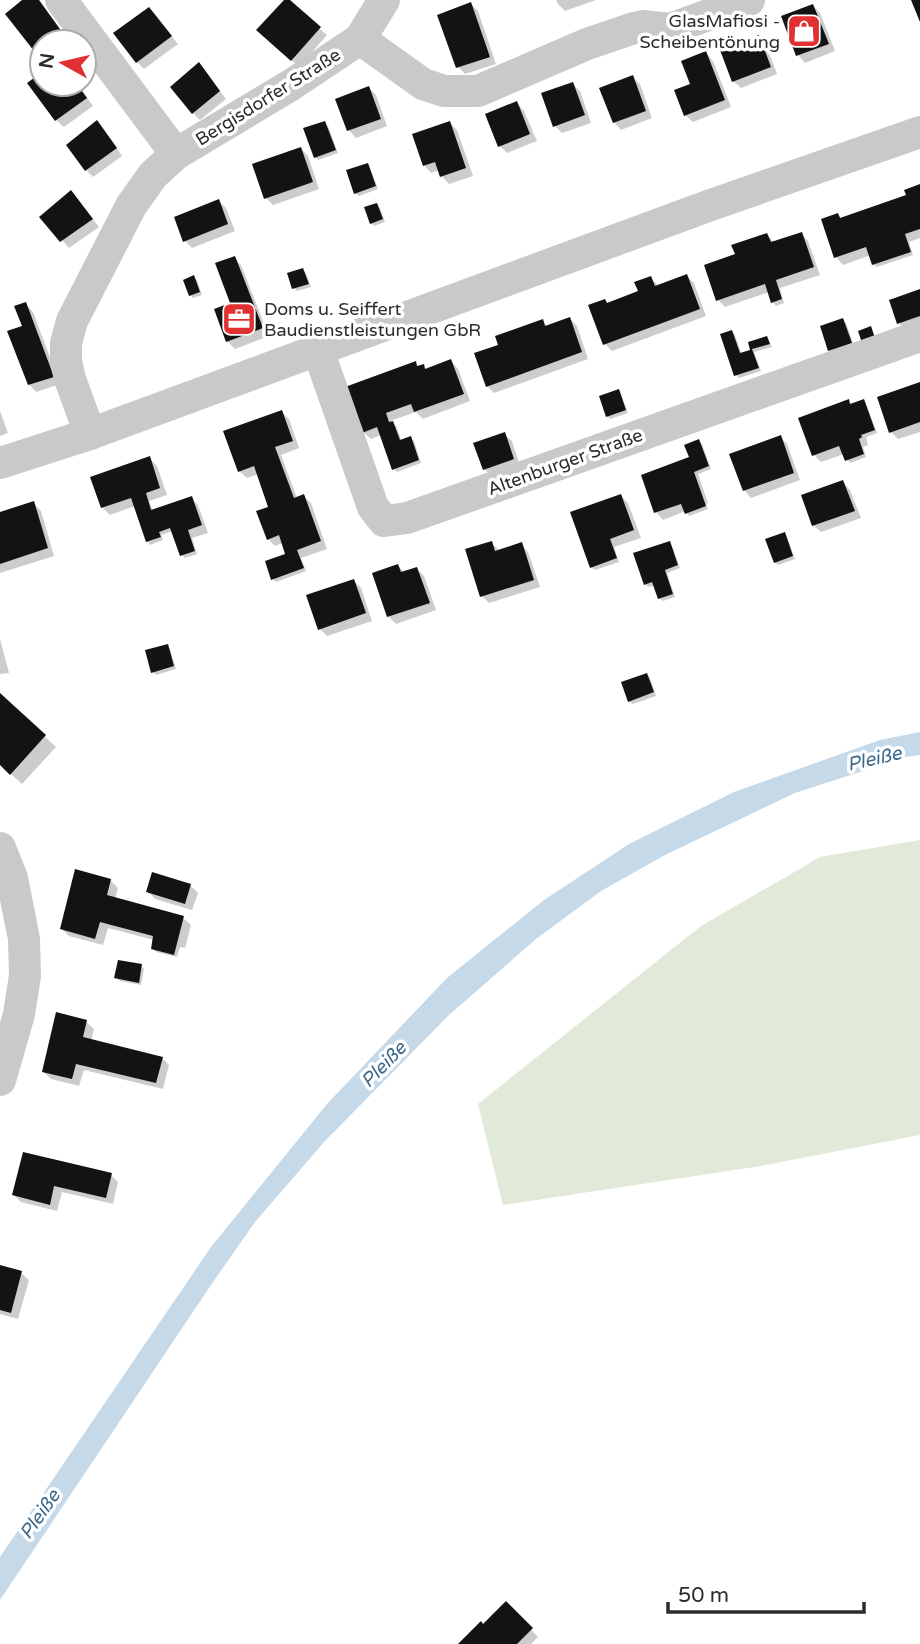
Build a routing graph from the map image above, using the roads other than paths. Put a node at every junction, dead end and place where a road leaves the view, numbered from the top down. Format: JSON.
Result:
{"nodes":[{"id":1,"x":61,"y":0,"type":"edge"},
{"id":2,"x":383,"y":0,"type":"edge"},
{"id":3,"x":749,"y":0,"type":"edge"},
{"id":4,"x":360,"y":39,"type":"junction"},
{"id":5,"x":920,"y":132,"type":"edge"},
{"id":6,"x":176,"y":154,"type":"junction"},
{"id":7,"x":920,"y":336,"type":"edge"},
{"id":8,"x":317,"y":349,"type":"junction"},
{"id":9,"x":90,"y":434,"type":"junction"},
{"id":10,"x":0,"y":463,"type":"edge"},
{"id":11,"x":0,"y":848,"type":"edge"},
{"id":12,"x":0,"y":1080,"type":"edge"}],
"edges":[{"from":1,"to":6,"type":"street","name":"Bergisdorfer Straße"},
{"from":2,"to":4,"type":"street","name":"Bergisdorfer Straße"},
{"from":3,"to":4,"type":"street","name":"Bergisdorfer Straße"},
{"from":4,"to":6,"type":"street","name":"Bergisdorfer Straße"},
{"from":5,"to":8,"type":"street"},
{"from":6,"to":9,"type":"street","name":"Bergisdorfer Straße"},
{"from":7,"to":8,"type":"street","name":"Altenburger Straße"},
{"from":8,"to":9,"type":"street"},
{"from":9,"to":10,"type":"street"},
{"from":11,"to":12,"type":"street"}]}
